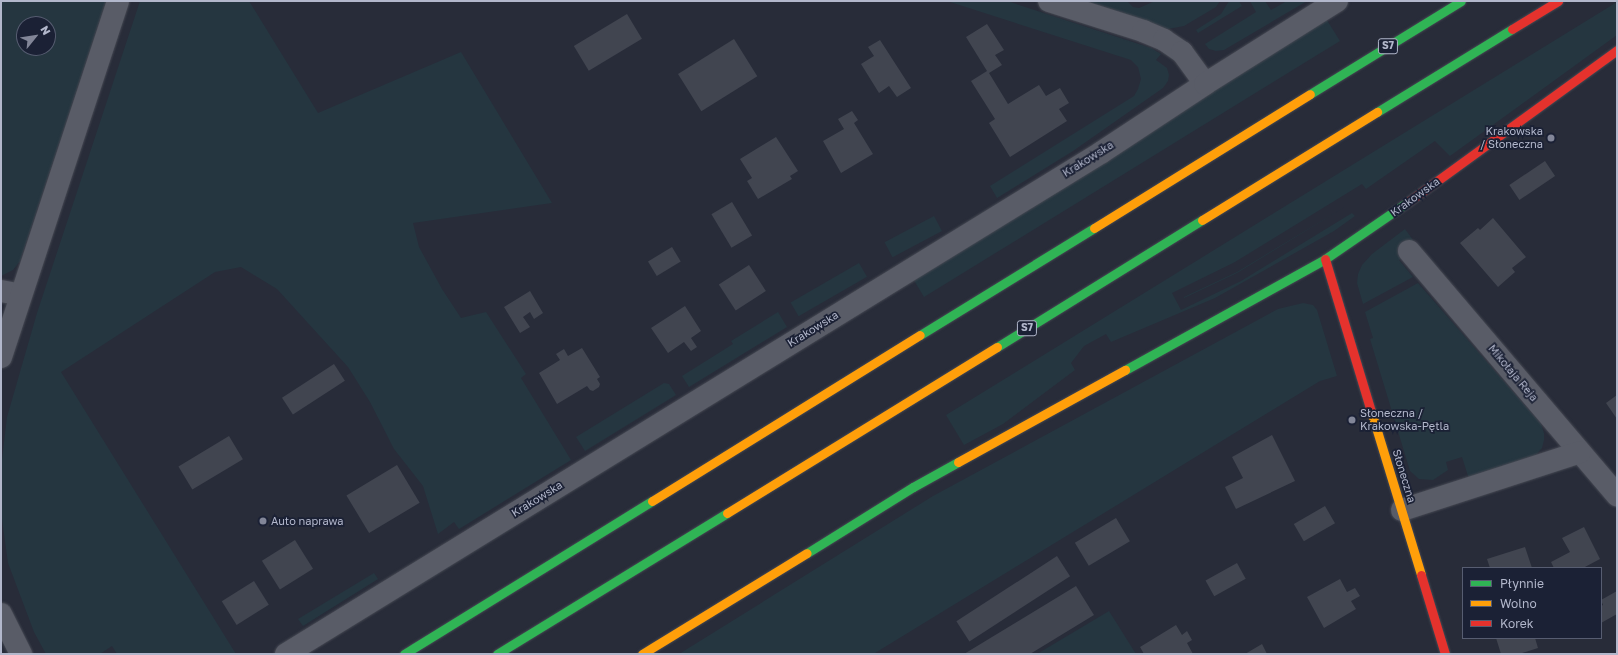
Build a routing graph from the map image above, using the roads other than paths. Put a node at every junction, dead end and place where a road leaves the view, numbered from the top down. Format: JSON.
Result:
{"nodes":[{"id":1,"x":118,"y":1,"type":"edge"},
{"id":2,"x":1048,"y":1,"type":"edge"},
{"id":3,"x":1337,"y":1,"type":"edge"},
{"id":4,"x":1461,"y":1,"type":"edge"},
{"id":5,"x":1558,"y":1,"type":"edge"},
{"id":6,"x":1617,"y":50,"type":"edge"},
{"id":7,"x":1205,"y":84,"type":"junction"},
{"id":8,"x":1409,"y":251,"type":"dead end"},
{"id":9,"x":1326,"y":259,"type":"junction"},
{"id":10,"x":11,"y":293,"type":"edge"},
{"id":11,"x":1,"y":357,"type":"edge"},
{"id":12,"x":1580,"y":452,"type":"junction"},
{"id":13,"x":1617,"y":495,"type":"edge"},
{"id":14,"x":1402,"y":510,"type":"junction"},
{"id":15,"x":1,"y":614,"type":"edge"},
{"id":16,"x":21,"y":654,"type":"edge"},
{"id":17,"x":286,"y":654,"type":"edge"},
{"id":18,"x":404,"y":654,"type":"edge"},
{"id":19,"x":497,"y":654,"type":"edge"},
{"id":20,"x":642,"y":654,"type":"edge"},
{"id":21,"x":1446,"y":654,"type":"edge"}],
"edges":[{"from":1,"to":10,"type":"street"},
{"from":2,"to":7,"type":"street"},
{"from":3,"to":7,"type":"street","name":"Krakowska"},
{"from":4,"to":18,"type":"main road","number":"S7"},
{"from":5,"to":19,"type":"main road","number":"S7"},
{"from":6,"to":9,"type":"main road","name":"Krakowska"},
{"from":7,"to":17,"type":"street","name":"Krakowska"},
{"from":8,"to":12,"type":"street","name":"Mikołaja Reja"},
{"from":9,"to":14,"type":"main road","name":"Słoneczna"},
{"from":9,"to":20,"type":"main road","name":"Krakowska"},
{"from":10,"to":11,"type":"street"},
{"from":12,"to":13,"type":"street","name":"Mikołaja Reja"},
{"from":12,"to":14,"type":"street"},
{"from":14,"to":21,"type":"main road","name":"Słoneczna"},
{"from":15,"to":16,"type":"street"}]}
